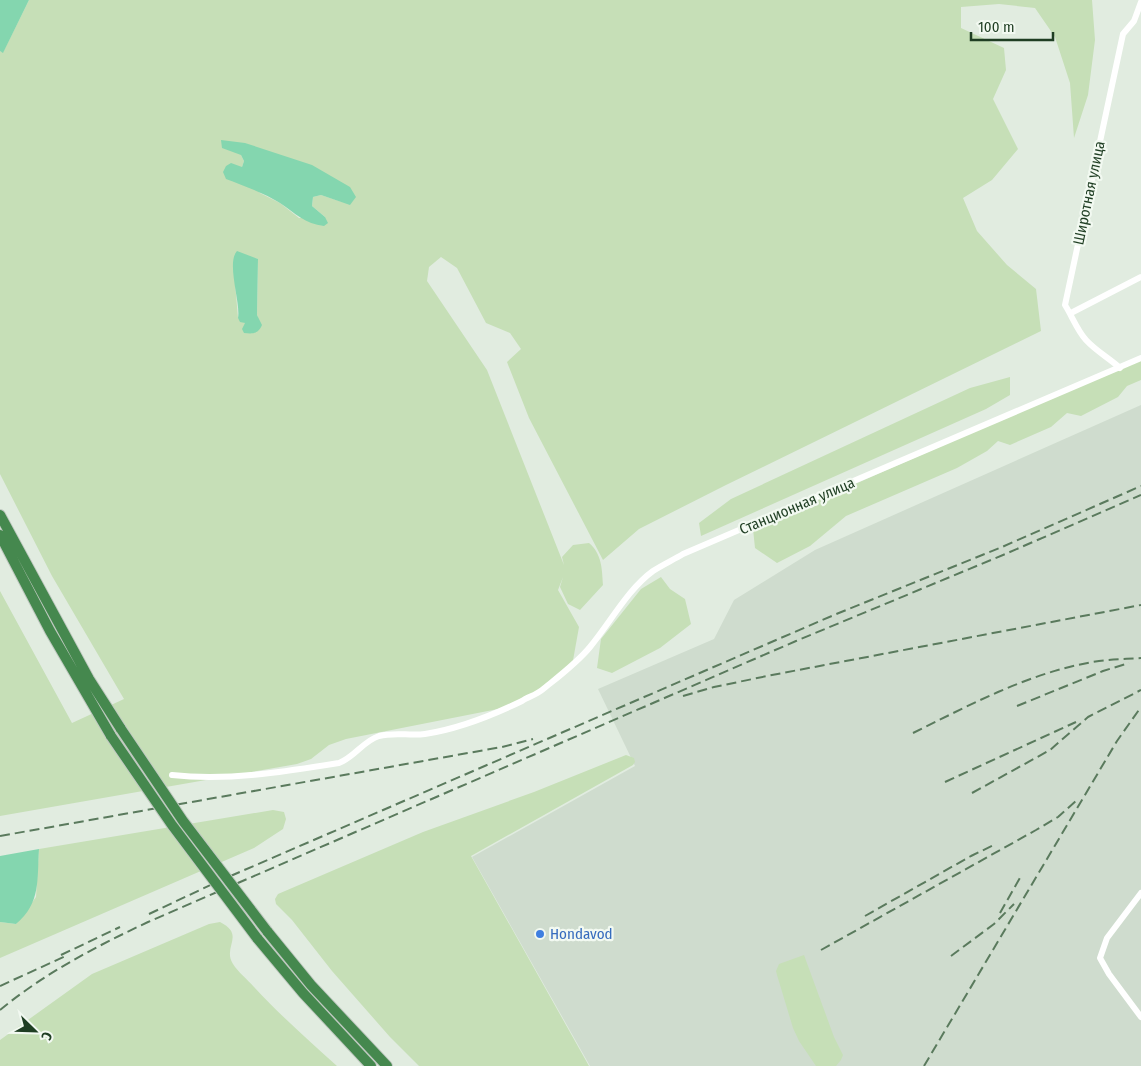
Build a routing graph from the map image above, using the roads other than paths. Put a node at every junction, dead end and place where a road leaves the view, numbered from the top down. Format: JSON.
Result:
{"nodes":[{"id":1,"x":1141,"y":2,"type":"edge"},
{"id":2,"x":1141,"y":277,"type":"edge"},
{"id":3,"x":1071,"y":313,"type":"junction"},
{"id":4,"x":1141,"y":358,"type":"edge"},
{"id":5,"x":1120,"y":368,"type":"junction"},
{"id":6,"x":0,"y":515,"type":"edge"},
{"id":7,"x":0,"y":535,"type":"edge"},
{"id":8,"x":172,"y":774,"type":"dead end"},
{"id":9,"x":1141,"y":893,"type":"edge"},
{"id":10,"x":1141,"y":1017,"type":"edge"},
{"id":11,"x":371,"y":1066,"type":"edge"},
{"id":12,"x":387,"y":1066,"type":"edge"}],
"edges":[{"from":1,"to":3,"type":"street","name":"Широтная улица"},
{"from":2,"to":3,"type":"street"},
{"from":3,"to":5,"type":"street","name":"Широтная улица"},
{"from":4,"to":5,"type":"street","name":"Станционная улица"},
{"from":5,"to":8,"type":"street","name":"Станционная улица"},
{"from":6,"to":12,"type":"highway","bridge":true},
{"from":7,"to":11,"type":"highway","bridge":true},
{"from":9,"to":10,"type":"street"}]}
